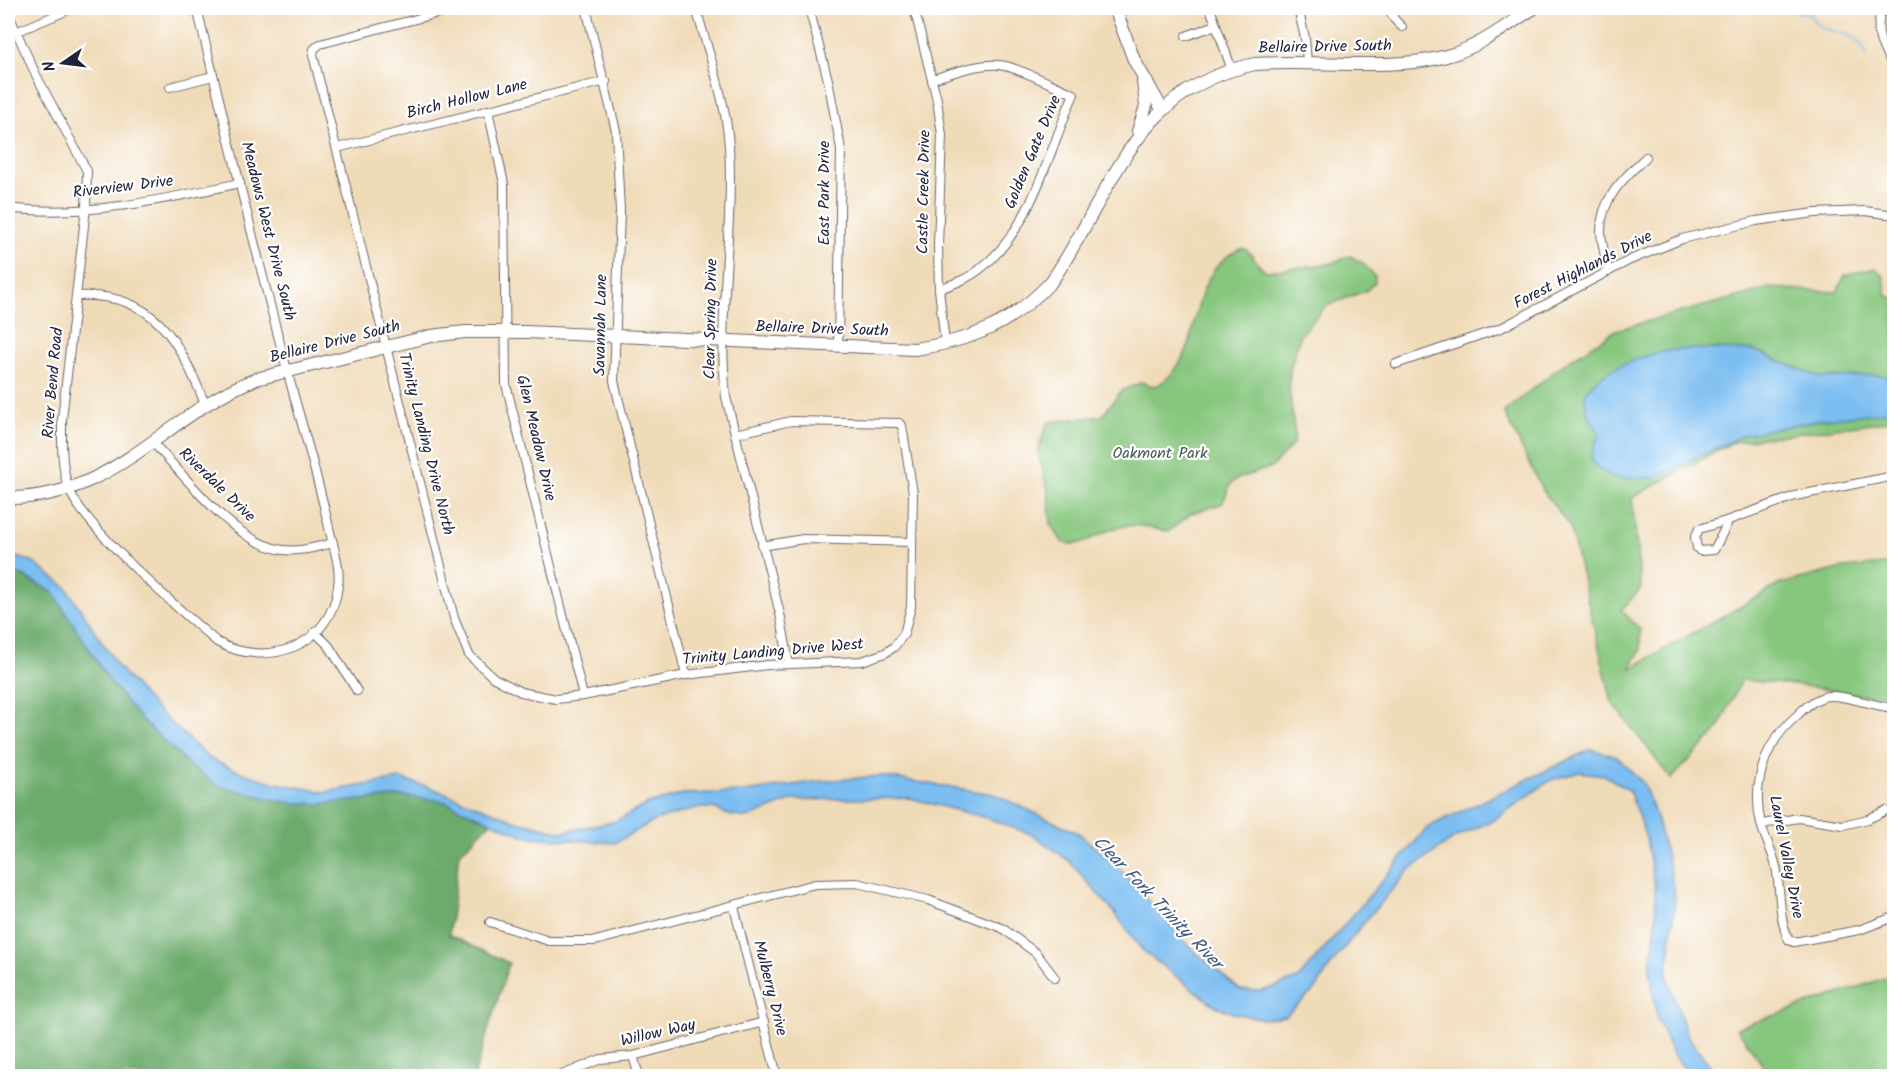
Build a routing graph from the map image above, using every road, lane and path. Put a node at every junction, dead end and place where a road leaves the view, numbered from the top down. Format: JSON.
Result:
{"nodes":[{"id":1,"x":73,"y":8,"type":"edge"},
{"id":2,"x":197,"y":8,"type":"edge"},
{"id":3,"x":458,"y":8,"type":"edge"},
{"id":4,"x":586,"y":8,"type":"edge"},
{"id":5,"x":696,"y":8,"type":"edge"},
{"id":6,"x":809,"y":8,"type":"edge"},
{"id":7,"x":914,"y":8,"type":"edge"},
{"id":8,"x":1115,"y":8,"type":"edge"},
{"id":9,"x":1210,"y":8,"type":"edge"},
{"id":10,"x":1298,"y":8,"type":"edge"},
{"id":11,"x":1389,"y":8,"type":"edge"},
{"id":12,"x":1882,"y":8,"type":"edge"},
{"id":13,"x":1526,"y":10,"type":"edge"},
{"id":14,"x":8,"y":13,"type":"edge"},
{"id":15,"x":1216,"y":25,"type":"junction"},
{"id":16,"x":1402,"y":27,"type":"dead end"},
{"id":17,"x":16,"y":32,"type":"junction"},
{"id":18,"x":1186,"y":36,"type":"dead end"},
{"id":19,"x":1307,"y":63,"type":"junction"},
{"id":20,"x":1894,"y":66,"type":"edge"},
{"id":21,"x":1232,"y":70,"type":"junction"},
{"id":22,"x":213,"y":76,"type":"junction"},
{"id":23,"x":1142,"y":76,"type":"junction"},
{"id":24,"x":932,"y":79,"type":"junction"},
{"id":25,"x":606,"y":81,"type":"junction"},
{"id":26,"x":171,"y":87,"type":"dead end"},
{"id":27,"x":1162,"y":109,"type":"junction"},
{"id":28,"x":488,"y":110,"type":"junction"},
{"id":29,"x":1136,"y":140,"type":"junction"},
{"id":30,"x":337,"y":147,"type":"junction"},
{"id":31,"x":1647,"y":157,"type":"dead end"},
{"id":32,"x":240,"y":183,"type":"junction"},
{"id":33,"x":8,"y":208,"type":"edge"},
{"id":34,"x":86,"y":208,"type":"junction"},
{"id":35,"x":1894,"y":215,"type":"edge"},
{"id":36,"x":1608,"y":272,"type":"junction"},
{"id":37,"x":939,"y":289,"type":"junction"},
{"id":38,"x":76,"y":296,"type":"junction"},
{"id":39,"x":504,"y":331,"type":"junction"},
{"id":40,"x":614,"y":337,"type":"junction"},
{"id":41,"x":724,"y":342,"type":"junction"},
{"id":42,"x":945,"y":344,"type":"junction"},
{"id":43,"x":385,"y":345,"type":"junction"},
{"id":44,"x":838,"y":346,"type":"junction"},
{"id":45,"x":1396,"y":364,"type":"dead end"},
{"id":46,"x":287,"y":370,"type":"junction"},
{"id":47,"x":205,"y":404,"type":"junction"},
{"id":48,"x":735,"y":434,"type":"junction"},
{"id":49,"x":153,"y":443,"type":"junction"},
{"id":50,"x":1894,"y":476,"type":"edge"},
{"id":51,"x":69,"y":489,"type":"junction"},
{"id":52,"x":8,"y":498,"type":"edge"},
{"id":53,"x":1729,"y":520,"type":"junction"},
{"id":54,"x":911,"y":542,"type":"junction"},
{"id":55,"x":333,"y":543,"type":"junction"},
{"id":56,"x":762,"y":546,"type":"junction"},
{"id":57,"x":315,"y":632,"type":"junction"},
{"id":58,"x":789,"y":664,"type":"junction"},
{"id":59,"x":686,"y":675,"type":"junction"},
{"id":60,"x":357,"y":691,"type":"dead end"},
{"id":61,"x":583,"y":696,"type":"junction"},
{"id":62,"x":1894,"y":708,"type":"edge"},
{"id":63,"x":1885,"y":811,"type":"dead end"},
{"id":64,"x":1762,"y":824,"type":"junction"},
{"id":65,"x":734,"y":907,"type":"junction"},
{"id":66,"x":1894,"y":917,"type":"edge"},
{"id":67,"x":490,"y":922,"type":"dead end"},
{"id":68,"x":1055,"y":978,"type":"dead end"},
{"id":69,"x":764,"y":1022,"type":"junction"},
{"id":70,"x":633,"y":1056,"type":"junction"},
{"id":71,"x":560,"y":1077,"type":"edge"},
{"id":72,"x":639,"y":1077,"type":"edge"},
{"id":73,"x":777,"y":1077,"type":"edge"}],
"edges":[{"from":1,"to":17,"type":"street"},
{"from":2,"to":22,"type":"street","name":"Meadows West Drive South"},
{"from":3,"to":30,"type":"street","name":"Trinity Landing Drive North"},
{"from":4,"to":25,"type":"street","name":"Savannah Lane"},
{"from":5,"to":41,"type":"street","name":"Clear Spring Drive"},
{"from":6,"to":44,"type":"street","name":"East Park Drive"},
{"from":7,"to":24,"type":"street","name":"Castle Creek Drive"},
{"from":8,"to":23,"type":"street"},
{"from":9,"to":15,"type":"street"},
{"from":10,"to":19,"type":"street"},
{"from":11,"to":16,"type":"street"},
{"from":12,"to":20,"type":"street"},
{"from":13,"to":19,"type":"street","name":"Bellaire Drive South"},
{"from":14,"to":17,"type":"street","name":"River Bend Road"},
{"from":15,"to":18,"type":"street"},
{"from":15,"to":21,"type":"street"},
{"from":17,"to":34,"type":"street","name":"River Bend Road"},
{"from":19,"to":21,"type":"street","name":"Bellaire Drive South"},
{"from":21,"to":27,"type":"street","name":"Bellaire Drive South"},
{"from":22,"to":26,"type":"street"},
{"from":22,"to":32,"type":"street","name":"Meadows West Drive South"},
{"from":23,"to":27,"type":"street"},
{"from":23,"to":29,"type":"street"},
{"from":24,"to":37,"type":"street","name":"Castle Creek Drive"},
{"from":24,"to":37,"type":"street","name":"Golden Gate Drive"},
{"from":25,"to":28,"type":"street","name":"Birch Hollow Lane"},
{"from":25,"to":40,"type":"street","name":"Savannah Lane"},
{"from":27,"to":29,"type":"street","name":"Bellaire Drive South"},
{"from":28,"to":30,"type":"street","name":"Birch Hollow Lane"},
{"from":28,"to":39,"type":"street","name":"Glen Meadow Drive"},
{"from":29,"to":42,"type":"street","name":"Bellaire Drive South"},
{"from":30,"to":43,"type":"street","name":"Trinity Landing Drive North"},
{"from":31,"to":36,"type":"street"},
{"from":32,"to":34,"type":"street","name":"Riverview Drive"},
{"from":32,"to":46,"type":"street","name":"Meadows West Drive South"},
{"from":33,"to":34,"type":"street","name":"Riverview Drive"},
{"from":34,"to":38,"type":"street","name":"River Bend Road"},
{"from":35,"to":36,"type":"street","name":"Forest Highlands Drive"},
{"from":36,"to":45,"type":"street","name":"Forest Highlands Drive"},
{"from":37,"to":42,"type":"street","name":"Castle Creek Drive"},
{"from":38,"to":47,"type":"street"},
{"from":38,"to":51,"type":"street","name":"River Bend Road"},
{"from":39,"to":40,"type":"street","name":"Bellaire Drive South"},
{"from":39,"to":43,"type":"street","name":"Bellaire Drive South"},
{"from":39,"to":61,"type":"street","name":"Glen Meadow Drive"},
{"from":40,"to":41,"type":"street","name":"Bellaire Drive South"},
{"from":40,"to":59,"type":"street","name":"Savannah Lane"},
{"from":41,"to":44,"type":"street","name":"Bellaire Drive South"},
{"from":41,"to":48,"type":"street","name":"Clear Spring Drive"},
{"from":42,"to":44,"type":"street","name":"Bellaire Drive South"},
{"from":43,"to":46,"type":"street","name":"Bellaire Drive South"},
{"from":43,"to":61,"type":"street","name":"Trinity Landing Drive North"},
{"from":46,"to":47,"type":"street","name":"Bellaire Drive South"},
{"from":46,"to":55,"type":"street","name":"Meadows West Drive South"},
{"from":47,"to":49,"type":"street","name":"Bellaire Drive South"},
{"from":48,"to":54,"type":"street"},
{"from":48,"to":56,"type":"street","name":"Clear Spring Drive"},
{"from":49,"to":51,"type":"street","name":"Bellaire Drive South"},
{"from":49,"to":55,"type":"street","name":"Riverdale Drive"},
{"from":50,"to":53,"type":"street"},
{"from":51,"to":52,"type":"street","name":"Bellaire Drive South"},
{"from":51,"to":57,"type":"street","name":"River Bend Road"},
{"from":53,"to":53,"type":"street"},
{"from":54,"to":56,"type":"street"},
{"from":54,"to":58,"type":"street","name":"Trinity Landing Drive West"},
{"from":55,"to":57,"type":"street","name":"Meadows West Drive South"},
{"from":56,"to":58,"type":"street","name":"Clear Spring Drive"},
{"from":57,"to":60,"type":"street"},
{"from":58,"to":59,"type":"street","name":"Trinity Landing Drive West"},
{"from":59,"to":61,"type":"street","name":"Trinity Landing Drive West"},
{"from":62,"to":64,"type":"street","name":"Laurel Valley Drive"},
{"from":63,"to":64,"type":"street"},
{"from":64,"to":66,"type":"street","name":"Laurel Valley Drive"},
{"from":65,"to":67,"type":"street"},
{"from":65,"to":68,"type":"street"},
{"from":65,"to":69,"type":"street","name":"Mulberry Drive"},
{"from":69,"to":70,"type":"street","name":"Willow Way"},
{"from":69,"to":73,"type":"street","name":"Mulberry Drive"},
{"from":70,"to":71,"type":"street","name":"Willow Way"},
{"from":70,"to":72,"type":"street"}]}
